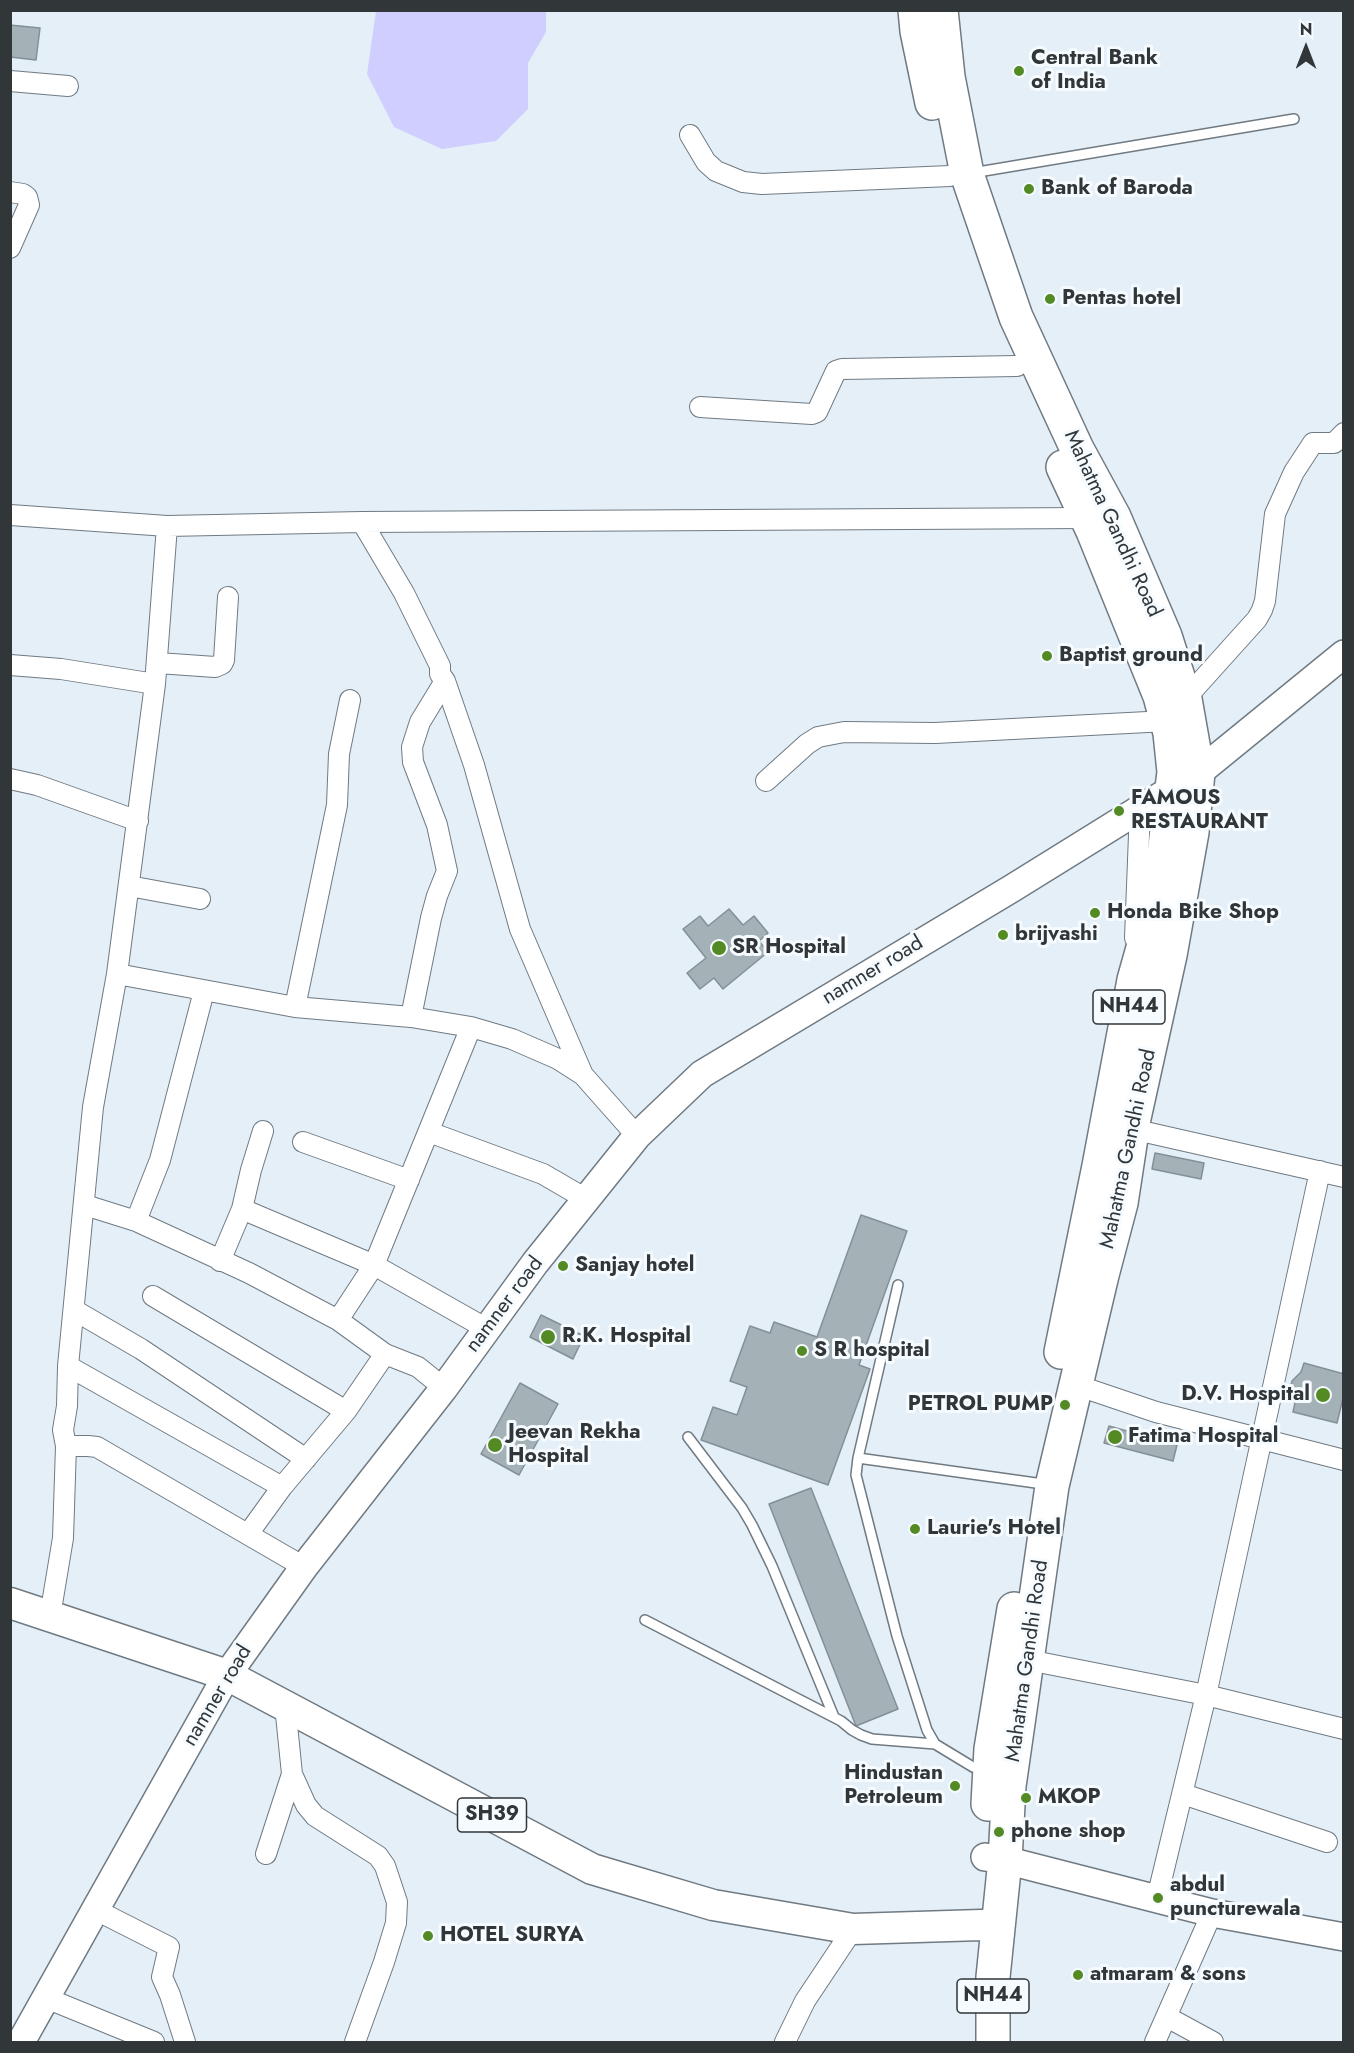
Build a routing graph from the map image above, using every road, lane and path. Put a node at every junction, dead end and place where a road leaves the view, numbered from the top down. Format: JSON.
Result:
{"nodes":[{"id":1,"x":915,"y":10,"type":"edge"},
{"id":2,"x":941,"y":10,"type":"edge"},
{"id":3,"x":10,"y":81,"type":"edge"},
{"id":4,"x":68,"y":86,"type":"dead end"},
{"id":5,"x":1294,"y":119,"type":"dead end"},
{"id":6,"x":690,"y":135,"type":"dead end"},
{"id":7,"x":958,"y":175,"type":"junction"},
{"id":8,"x":10,"y":192,"type":"edge"},
{"id":9,"x":10,"y":248,"type":"edge"},
{"id":10,"x":1017,"y":366,"type":"junction"},
{"id":11,"x":700,"y":407,"type":"dead end"},
{"id":12,"x":1344,"y":432,"type":"edge"},
{"id":13,"x":10,"y":515,"type":"edge"},
{"id":14,"x":1087,"y":518,"type":"junction"},
{"id":15,"x":362,"y":522,"type":"junction"},
{"id":16,"x":167,"y":526,"type":"junction"},
{"id":17,"x":228,"y":597,"type":"dead end"},
{"id":18,"x":1344,"y":654,"type":"edge"},
{"id":19,"x":158,"y":663,"type":"junction"},
{"id":20,"x":10,"y":665,"type":"edge"},
{"id":21,"x":445,"y":681,"type":"junction"},
{"id":22,"x":155,"y":684,"type":"junction"},
{"id":23,"x":350,"y":700,"type":"dead end"},
{"id":24,"x":1176,"y":710,"type":"junction"},
{"id":25,"x":10,"y":778,"type":"edge"},
{"id":26,"x":766,"y":781,"type":"dead end"},
{"id":27,"x":1185,"y":781,"type":"junction"},
{"id":28,"x":1140,"y":809,"type":"junction"},
{"id":29,"x":138,"y":821,"type":"junction"},
{"id":30,"x":129,"y":886,"type":"junction"},
{"id":31,"x":200,"y":898,"type":"dead end"},
{"id":32,"x":117,"y":974,"type":"junction"},
{"id":33,"x":1133,"y":988,"type":"junction"},
{"id":34,"x":204,"y":991,"type":"junction"},
{"id":35,"x":295,"y":1007,"type":"junction"},
{"id":36,"x":411,"y":1017,"type":"junction"},
{"id":37,"x":471,"y":1027,"type":"junction"},
{"id":38,"x":583,"y":1075,"type":"junction"},
{"id":39,"x":1132,"y":1129,"type":"junction"},
{"id":40,"x":263,"y":1131,"type":"dead end"},
{"id":41,"x":429,"y":1132,"type":"junction"},
{"id":42,"x":637,"y":1136,"type":"junction"},
{"id":43,"x":303,"y":1142,"type":"dead end"},
{"id":44,"x":1320,"y":1171,"type":"junction"},
{"id":45,"x":1344,"y":1177,"type":"edge"},
{"id":46,"x":409,"y":1180,"type":"junction"},
{"id":47,"x":586,"y":1199,"type":"junction"},
{"id":48,"x":85,"y":1205,"type":"junction"},
{"id":49,"x":242,"y":1209,"type":"junction"},
{"id":50,"x":136,"y":1221,"type":"junction"},
{"id":51,"x":220,"y":1261,"type":"junction"},
{"id":52,"x":374,"y":1265,"type":"junction"},
{"id":53,"x":898,"y":1285,"type":"dead end"},
{"id":54,"x":153,"y":1296,"type":"dead end"},
{"id":55,"x":74,"y":1310,"type":"junction"},
{"id":56,"x":338,"y":1320,"type":"junction"},
{"id":57,"x":487,"y":1329,"type":"junction"},
{"id":58,"x":385,"y":1354,"type":"junction"},
{"id":59,"x":68,"y":1366,"type":"junction"},
{"id":60,"x":444,"y":1388,"type":"junction"},
{"id":61,"x":1068,"y":1398,"type":"junction"},
{"id":62,"x":346,"y":1411,"type":"junction"},
{"id":63,"x":688,"y":1437,"type":"dead end"},
{"id":64,"x":1262,"y":1438,"type":"junction"},
{"id":65,"x":66,"y":1446,"type":"junction"},
{"id":66,"x":858,"y":1458,"type":"junction"},
{"id":67,"x":306,"y":1459,"type":"junction"},
{"id":68,"x":1344,"y":1460,"type":"edge"},
{"id":69,"x":1036,"y":1483,"type":"junction"},
{"id":70,"x":282,"y":1487,"type":"junction"},
{"id":71,"x":248,"y":1534,"type":"junction"},
{"id":72,"x":304,"y":1567,"type":"junction"},
{"id":73,"x":10,"y":1603,"type":"edge"},
{"id":74,"x":50,"y":1616,"type":"junction"},
{"id":75,"x":645,"y":1620,"type":"dead end"},
{"id":76,"x":1028,"y":1660,"type":"junction"},
{"id":77,"x":226,"y":1675,"type":"junction"},
{"id":78,"x":1206,"y":1695,"type":"junction"},
{"id":79,"x":285,"y":1705,"type":"junction"},
{"id":80,"x":834,"y":1717,"type":"junction"},
{"id":81,"x":1344,"y":1729,"type":"edge"},
{"id":82,"x":935,"y":1744,"type":"junction"},
{"id":83,"x":974,"y":1767,"type":"dead end"},
{"id":84,"x":292,"y":1774,"type":"junction"},
{"id":85,"x":1183,"y":1794,"type":"junction"},
{"id":86,"x":1327,"y":1842,"type":"dead end"},
{"id":87,"x":266,"y":1854,"type":"dead end"},
{"id":88,"x":995,"y":1859,"type":"junction"},
{"id":89,"x":1157,"y":1898,"type":"junction"},
{"id":90,"x":96,"y":1910,"type":"junction"},
{"id":91,"x":1212,"y":1913,"type":"junction"},
{"id":92,"x":989,"y":1926,"type":"junction"},
{"id":93,"x":854,"y":1929,"type":"junction"},
{"id":94,"x":1344,"y":1937,"type":"edge"},
{"id":95,"x":46,"y":1998,"type":"junction"},
{"id":96,"x":1167,"y":2017,"type":"junction"},
{"id":97,"x":21,"y":2043,"type":"edge"},
{"id":98,"x":154,"y":2043,"type":"edge"},
{"id":99,"x":185,"y":2043,"type":"edge"},
{"id":100,"x":355,"y":2043,"type":"edge"},
{"id":101,"x":785,"y":2043,"type":"edge"},
{"id":102,"x":974,"y":2043,"type":"edge"},
{"id":103,"x":993,"y":2043,"type":"edge"},
{"id":104,"x":1155,"y":2043,"type":"edge"},
{"id":105,"x":1212,"y":2043,"type":"edge"}],
"edges":[{"from":1,"to":7,"type":"highway","name":"Mahatma Gandhi Road","number":"NH44"},
{"from":2,"to":7,"type":"highway","name":"Mahatma Gandhi Road","number":"NH44"},
{"from":3,"to":4,"type":"street"},
{"from":5,"to":7,"type":"lane"},
{"from":6,"to":7,"type":"street"},
{"from":7,"to":10,"type":"highway","name":"Mahatma Gandhi Road","number":"NH44"},
{"from":7,"to":24,"type":"highway","name":"Mahatma Gandhi Road","number":"NH44"},
{"from":8,"to":9,"type":"street"},
{"from":10,"to":11,"type":"street"},
{"from":10,"to":14,"type":"highway","name":"Mahatma Gandhi Road","number":"NH44"},
{"from":12,"to":24,"type":"street"},
{"from":13,"to":16,"type":"street"},
{"from":14,"to":15,"type":"street"},
{"from":14,"to":24,"type":"highway","name":"Mahatma Gandhi Road","number":"NH44"},
{"from":15,"to":16,"type":"street"},
{"from":15,"to":21,"type":"street"},
{"from":16,"to":19,"type":"street"},
{"from":17,"to":19,"type":"street"},
{"from":18,"to":27,"type":"main road","name":"namner road"},
{"from":19,"to":22,"type":"street"},
{"from":20,"to":22,"type":"street"},
{"from":21,"to":36,"type":"street"},
{"from":21,"to":38,"type":"street"},
{"from":22,"to":29,"type":"street"},
{"from":23,"to":35,"type":"street"},
{"from":24,"to":26,"type":"street"},
{"from":24,"to":27,"type":"highway","name":"Mahatma Gandhi Road","number":"NH44"},
{"from":25,"to":29,"type":"street"},
{"from":27,"to":28,"type":"main road","name":"namner road"},
{"from":27,"to":33,"type":"highway","name":"Mahatma Gandhi Road","number":"NH44"},
{"from":27,"to":39,"type":"highway","name":"Mahatma Gandhi Road","number":"NH44"},
{"from":28,"to":33,"type":"street"},
{"from":28,"to":42,"type":"main road","name":"namner road"},
{"from":29,"to":30,"type":"street"},
{"from":30,"to":31,"type":"street"},
{"from":30,"to":32,"type":"street"},
{"from":32,"to":34,"type":"street"},
{"from":32,"to":48,"type":"street"},
{"from":33,"to":69,"type":"highway","name":"Mahatma Gandhi Road","number":"NH44"},
{"from":34,"to":35,"type":"street"},
{"from":34,"to":50,"type":"street"},
{"from":35,"to":36,"type":"street"},
{"from":36,"to":37,"type":"street"},
{"from":37,"to":38,"type":"street"},
{"from":37,"to":41,"type":"street"},
{"from":38,"to":42,"type":"street"},
{"from":39,"to":44,"type":"street"},
{"from":39,"to":61,"type":"highway","name":"Mahatma Gandhi Road","number":"NH44"},
{"from":40,"to":49,"type":"street"},
{"from":41,"to":46,"type":"street"},
{"from":41,"to":47,"type":"street"},
{"from":42,"to":47,"type":"main road","name":"namner road"},
{"from":43,"to":46,"type":"street"},
{"from":44,"to":45,"type":"street"},
{"from":44,"to":64,"type":"street"},
{"from":46,"to":52,"type":"street"},
{"from":47,"to":57,"type":"main road","name":"namner road"},
{"from":48,"to":50,"type":"street"},
{"from":48,"to":55,"type":"street"},
{"from":49,"to":51,"type":"street"},
{"from":49,"to":52,"type":"street"},
{"from":50,"to":51,"type":"street"},
{"from":51,"to":56,"type":"street"},
{"from":52,"to":56,"type":"street"},
{"from":52,"to":57,"type":"street"},
{"from":53,"to":66,"type":"lane"},
{"from":54,"to":62,"type":"street"},
{"from":55,"to":59,"type":"street"},
{"from":55,"to":67,"type":"street"},
{"from":56,"to":58,"type":"street"},
{"from":57,"to":60,"type":"main road","name":"namner road"},
{"from":58,"to":60,"type":"street"},
{"from":58,"to":62,"type":"street"},
{"from":59,"to":65,"type":"street"},
{"from":59,"to":70,"type":"street"},
{"from":60,"to":72,"type":"main road","name":"namner road"},
{"from":61,"to":64,"type":"street"},
{"from":61,"to":76,"type":"highway","name":"Mahatma Gandhi Road","number":"NH44"},
{"from":62,"to":67,"type":"street"},
{"from":63,"to":80,"type":"lane"},
{"from":64,"to":68,"type":"street"},
{"from":64,"to":78,"type":"street"},
{"from":65,"to":71,"type":"street"},
{"from":65,"to":74,"type":"street"},
{"from":66,"to":69,"type":"lane"},
{"from":66,"to":82,"type":"lane"},
{"from":67,"to":70,"type":"street"},
{"from":69,"to":88,"type":"highway","name":"Mahatma Gandhi Road","number":"NH44"},
{"from":70,"to":71,"type":"street"},
{"from":71,"to":72,"type":"street"},
{"from":72,"to":77,"type":"main road","name":"namner road"},
{"from":73,"to":74,"type":"main road","number":"SH39"},
{"from":74,"to":77,"type":"main road","number":"SH39"},
{"from":75,"to":80,"type":"lane"},
{"from":76,"to":78,"type":"street"},
{"from":76,"to":88,"type":"highway","name":"Mahatma Gandhi Road","number":"NH44"},
{"from":77,"to":79,"type":"main road","number":"SH39"},
{"from":77,"to":90,"type":"main road","name":"namner road"},
{"from":78,"to":81,"type":"street"},
{"from":78,"to":85,"type":"street"},
{"from":79,"to":84,"type":"street"},
{"from":79,"to":93,"type":"main road","number":"SH39"},
{"from":80,"to":82,"type":"lane"},
{"from":82,"to":83,"type":"lane"},
{"from":84,"to":87,"type":"street"},
{"from":84,"to":100,"type":"street"},
{"from":85,"to":86,"type":"street"},
{"from":85,"to":89,"type":"street"},
{"from":88,"to":89,"type":"main road"},
{"from":88,"to":92,"type":"highway","name":"Mahatma Gandhi Road","number":"NH44"},
{"from":89,"to":91,"type":"main road"},
{"from":90,"to":95,"type":"main road","name":"namner road"},
{"from":90,"to":99,"type":"street"},
{"from":91,"to":94,"type":"main road"},
{"from":91,"to":96,"type":"street"},
{"from":92,"to":93,"type":"main road","number":"SH39"},
{"from":92,"to":102,"type":"highway","name":"Mahatma Gandhi Road","number":"NH44"},
{"from":92,"to":103,"type":"highway","name":"Mahatma Gandhi Road","number":"NH44"},
{"from":93,"to":101,"type":"street"},
{"from":95,"to":97,"type":"main road","name":"namner road"},
{"from":95,"to":98,"type":"street"},
{"from":96,"to":104,"type":"street"},
{"from":96,"to":105,"type":"street"}]}
